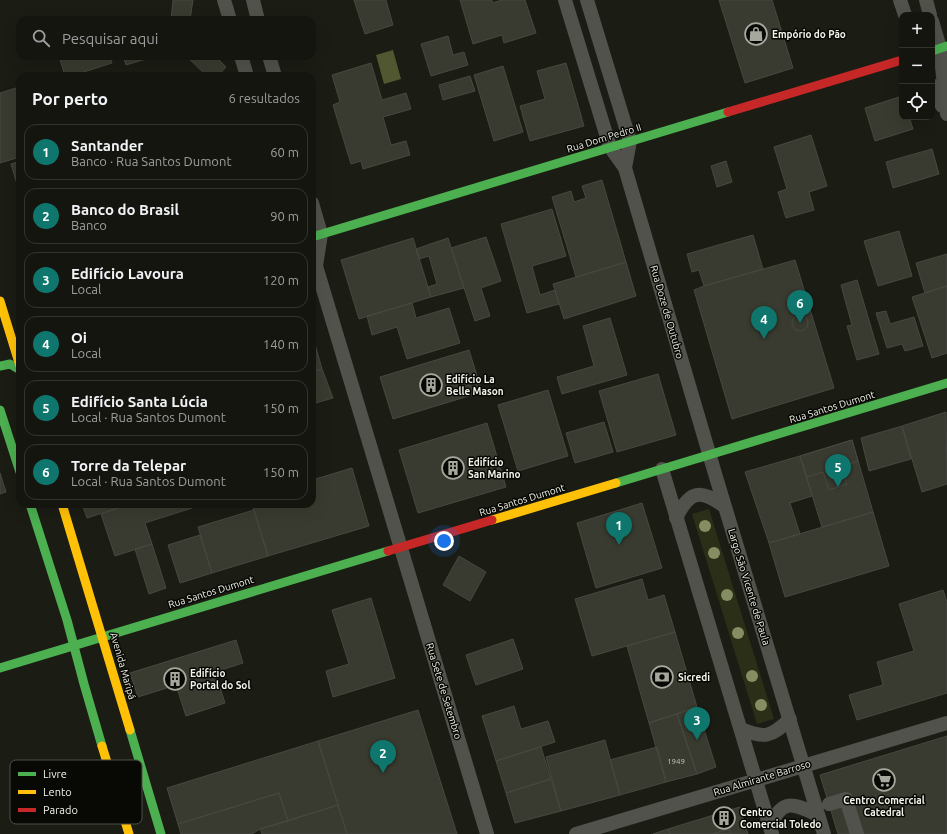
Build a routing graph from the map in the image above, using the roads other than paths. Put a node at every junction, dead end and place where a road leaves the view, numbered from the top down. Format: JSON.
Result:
{"nodes":[{"id":1,"x":224,"y":0,"type":"edge"},
{"id":2,"x":253,"y":0,"type":"edge"},
{"id":3,"x":565,"y":0,"type":"edge"},
{"id":4,"x":587,"y":0,"type":"edge"},
{"id":5,"x":900,"y":0,"type":"edge"},
{"id":6,"x":926,"y":0,"type":"edge"},
{"id":7,"x":904,"y":12,"type":"edge"},
{"id":8,"x":929,"y":12,"type":"edge"},
{"id":9,"x":229,"y":16,"type":"edge"},
{"id":10,"x":257,"y":16,"type":"edge"},
{"id":11,"x":935,"y":32,"type":"edge"},
{"id":12,"x":940,"y":49,"type":"edge"},
{"id":13,"x":242,"y":60,"type":"edge"},
{"id":14,"x":270,"y":60,"type":"edge"},
{"id":15,"x":899,"y":61,"type":"edge"},
{"id":16,"x":246,"y":72,"type":"edge"},
{"id":17,"x":274,"y":72,"type":"edge"},
{"id":18,"x":935,"y":91,"type":"edge"},
{"id":19,"x":947,"y":115,"type":"edge"},
{"id":20,"x":630,"y":141,"type":"junction"},
{"id":21,"x":610,"y":147,"type":"junction"},
{"id":22,"x":625,"y":168,"type":"junction"},
{"id":23,"x":317,"y":236,"type":"edge"},
{"id":24,"x":316,"y":270,"type":"edge"},
{"id":25,"x":0,"y":301,"type":"edge"},
{"id":26,"x":16,"y":329,"type":"edge"},
{"id":27,"x":9,"y":331,"type":"junction"},
{"id":28,"x":0,"y":334,"type":"edge"},
{"id":29,"x":16,"y":353,"type":"edge"},
{"id":30,"x":0,"y":366,"type":"edge"},
{"id":31,"x":16,"y":368,"type":"edge"},
{"id":32,"x":947,"y":383,"type":"edge"},
{"id":33,"x":0,"y":410,"type":"edge"},
{"id":34,"x":709,"y":455,"type":"junction"},
{"id":35,"x":16,"y":460,"type":"edge"},
{"id":36,"x":662,"y":469,"type":"junction"},
{"id":37,"x":724,"y":506,"type":"junction"},
{"id":38,"x":31,"y":508,"type":"edge"},
{"id":39,"x":63,"y":508,"type":"edge"},
{"id":40,"x":676,"y":518,"type":"junction"},
{"id":41,"x":400,"y":547,"type":"junction"},
{"id":42,"x":90,"y":597,"type":"junction"},
{"id":43,"x":62,"y":604,"type":"junction"},
{"id":44,"x":84,"y":608,"type":"dead end"},
{"id":45,"x":72,"y":611,"type":"dead end"},
{"id":46,"x":103,"y":637,"type":"junction"},
{"id":47,"x":74,"y":646,"type":"junction"},
{"id":48,"x":0,"y":668,"type":"edge"},
{"id":49,"x":104,"y":675,"type":"dead end"},
{"id":50,"x":94,"y":676,"type":"dead end"},
{"id":51,"x":116,"y":683,"type":"junction"},
{"id":52,"x":84,"y":684,"type":"junction"},
{"id":53,"x":790,"y":719,"type":"junction"},
{"id":54,"x":947,"y":723,"type":"edge"},
{"id":55,"x":741,"y":729,"type":"junction"},
{"id":56,"x":107,"y":760,"type":"edge"},
{"id":57,"x":139,"y":760,"type":"edge"},
{"id":58,"x":804,"y":766,"type":"junction"},
{"id":59,"x":142,"y":770,"type":"edge"},
{"id":60,"x":756,"y":780,"type":"junction"},
{"id":61,"x":829,"y":804,"type":"dead end"},
{"id":62,"x":818,"y":815,"type":"junction"},
{"id":63,"x":126,"y":824,"type":"edge"},
{"id":64,"x":771,"y":830,"type":"edge"},
{"id":65,"x":129,"y":834,"type":"edge"},
{"id":66,"x":161,"y":834,"type":"edge"},
{"id":67,"x":487,"y":834,"type":"edge"},
{"id":68,"x":576,"y":834,"type":"edge"},
{"id":69,"x":824,"y":834,"type":"edge"},
{"id":70,"x":857,"y":834,"type":"edge"}],
"edges":[{"from":1,"to":9,"type":"street"},
{"from":2,"to":10,"type":"street"},
{"from":3,"to":21,"type":"street"},
{"from":4,"to":20,"type":"street"},
{"from":5,"to":7,"type":"street"},
{"from":6,"to":8,"type":"street"},
{"from":11,"to":12,"type":"street"},
{"from":12,"to":19,"type":"street"},
{"from":13,"to":16,"type":"street"},
{"from":14,"to":17,"type":"street"},
{"from":15,"to":20,"type":"street","name":"Rua Dom Pedro II"},
{"from":18,"to":19,"type":"street"},
{"from":20,"to":21,"type":"street","name":"Rua Dom Pedro II"},
{"from":20,"to":22,"type":"street"},
{"from":21,"to":22,"type":"street"},
{"from":21,"to":23,"type":"street","name":"Rua Dom Pedro II"},
{"from":22,"to":34,"type":"street","name":"Rua Doze de Outubro"},
{"from":24,"to":41,"type":"street","name":"Rua Sete de Setembro"},
{"from":25,"to":27,"type":"street"},
{"from":26,"to":27,"type":"street"},
{"from":27,"to":28,"type":"street"},
{"from":27,"to":29,"type":"street"},
{"from":30,"to":31,"type":"street"},
{"from":32,"to":34,"type":"street","name":"Rua Santos Dumont"},
{"from":33,"to":35,"type":"street"},
{"from":34,"to":36,"type":"street","name":"Rua Santos Dumont"},
{"from":34,"to":37,"type":"street","name":"Largo São Vicente de Paula"},
{"from":36,"to":40,"type":"street"},
{"from":36,"to":41,"type":"street","name":"Rua Santos Dumont"},
{"from":37,"to":40,"type":"street"},
{"from":37,"to":53,"type":"street","name":"Largo São Vicente de Paula"},
{"from":38,"to":43,"type":"street"},
{"from":39,"to":42,"type":"street","name":"Avenida Maripá"},
{"from":40,"to":55,"type":"street"},
{"from":41,"to":46,"type":"street","name":"Rua Santos Dumont"},
{"from":41,"to":67,"type":"street","name":"Rua Sete de Setembro"},
{"from":42,"to":44,"type":"street"},
{"from":42,"to":46,"type":"street","name":"Avenida Maripá"},
{"from":43,"to":45,"type":"street"},
{"from":43,"to":47,"type":"street"},
{"from":46,"to":47,"type":"street","name":"Rua Santos Dumont"},
{"from":46,"to":51,"type":"street","name":"Avenida Maripá"},
{"from":47,"to":48,"type":"street"},
{"from":47,"to":52,"type":"street"},
{"from":49,"to":51,"type":"street"},
{"from":50,"to":52,"type":"street"},
{"from":51,"to":57,"type":"street","name":"Avenida Maripá"},
{"from":52,"to":56,"type":"street"},
{"from":53,"to":55,"type":"street"},
{"from":53,"to":58,"type":"street","name":"Largo São Vicente de Paula"},
{"from":54,"to":58,"type":"street","name":"Rua Almirante Barroso"},
{"from":55,"to":60,"type":"street"},
{"from":58,"to":60,"type":"street","name":"Rua Almirante Barroso"},
{"from":58,"to":62,"type":"street","name":"Largo São Vicente de Paula"},
{"from":59,"to":66,"type":"street","name":"Avenida Maripá"},
{"from":60,"to":64,"type":"street"},
{"from":60,"to":68,"type":"street","name":"Rua Almirante Barroso"},
{"from":61,"to":70,"type":"street"},
{"from":62,"to":64,"type":"street"},
{"from":62,"to":69,"type":"street","name":"Largo São Vicente de Paula"},
{"from":63,"to":65,"type":"street"}]}
